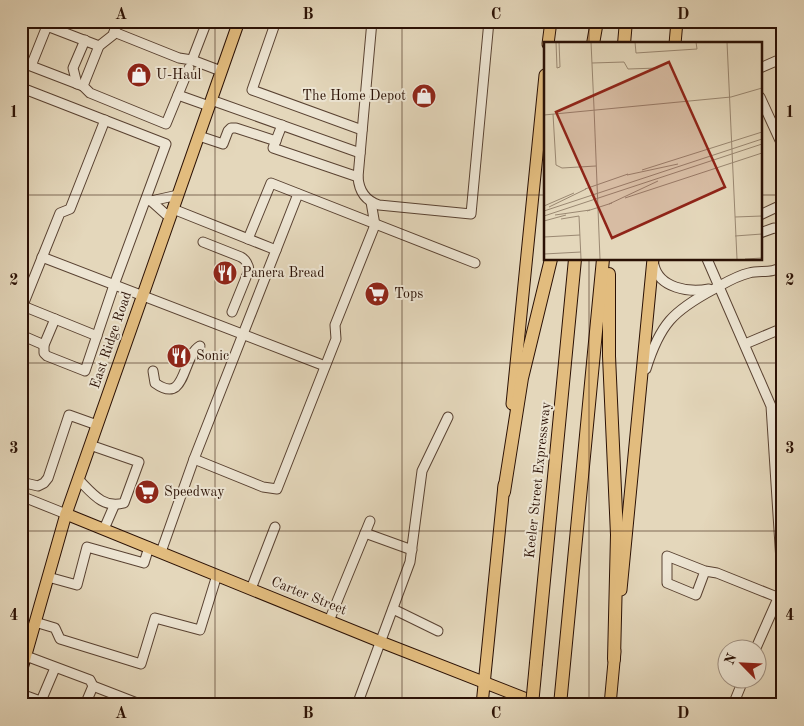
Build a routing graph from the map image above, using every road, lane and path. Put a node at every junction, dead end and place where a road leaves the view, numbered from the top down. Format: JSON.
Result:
{"nodes":[{"id":1,"x":118,"y":21,"type":"edge"},
{"id":2,"x":207,"y":21,"type":"edge"},
{"id":3,"x":238,"y":21,"type":"edge"},
{"id":4,"x":276,"y":21,"type":"edge"},
{"id":5,"x":372,"y":21,"type":"edge"},
{"id":6,"x":489,"y":21,"type":"edge"},
{"id":7,"x":550,"y":21,"type":"edge"},
{"id":8,"x":598,"y":21,"type":"edge"},
{"id":9,"x":626,"y":21,"type":"edge"},
{"id":10,"x":677,"y":21,"type":"edge"},
{"id":11,"x":114,"y":32,"type":"junction"},
{"id":12,"x":85,"y":40,"type":"junction"},
{"id":13,"x":548,"y":42,"type":"edge"},
{"id":14,"x":595,"y":42,"type":"edge"},
{"id":15,"x":624,"y":42,"type":"edge"},
{"id":16,"x":675,"y":42,"type":"edge"},
{"id":17,"x":99,"y":46,"type":"junction"},
{"id":18,"x":783,"y":58,"type":"edge"},
{"id":19,"x":190,"y":64,"type":"junction"},
{"id":20,"x":762,"y":67,"type":"edge"},
{"id":21,"x":221,"y":71,"type":"junction"},
{"id":22,"x":80,"y":85,"type":"junction"},
{"id":23,"x":544,"y":85,"type":"edge"},
{"id":24,"x":21,"y":90,"type":"edge"},
{"id":25,"x":178,"y":95,"type":"junction"},
{"id":26,"x":762,"y":101,"type":"edge"},
{"id":27,"x":210,"y":103,"type":"junction"},
{"id":28,"x":105,"y":120,"type":"junction"},
{"id":29,"x":282,"y":125,"type":"junction"},
{"id":30,"x":362,"y":130,"type":"junction"},
{"id":31,"x":198,"y":136,"type":"junction"},
{"id":32,"x":276,"y":141,"type":"junction"},
{"id":33,"x":783,"y":147,"type":"edge"},
{"id":34,"x":360,"y":153,"type":"junction"},
{"id":35,"x":358,"y":177,"type":"junction"},
{"id":36,"x":298,"y":194,"type":"junction"},
{"id":37,"x":178,"y":195,"type":"junction"},
{"id":38,"x":148,"y":200,"type":"junction"},
{"id":39,"x":371,"y":202,"type":"junction"},
{"id":40,"x":783,"y":206,"type":"edge"},
{"id":41,"x":171,"y":213,"type":"junction"},
{"id":42,"x":762,"y":214,"type":"edge"},
{"id":43,"x":375,"y":225,"type":"junction"},
{"id":44,"x":783,"y":230,"type":"edge"},
{"id":45,"x":762,"y":232,"type":"edge"},
{"id":46,"x":248,"y":239,"type":"junction"},
{"id":47,"x":203,"y":242,"type":"dead end"},
{"id":48,"x":276,"y":250,"type":"junction"},
{"id":49,"x":42,"y":257,"type":"junction"},
{"id":50,"x":551,"y":260,"type":"edge"},
{"id":51,"x":575,"y":260,"type":"edge"},
{"id":52,"x":603,"y":260,"type":"edge"},
{"id":53,"x":609,"y":260,"type":"edge"},
{"id":54,"x":654,"y":260,"type":"edge"},
{"id":55,"x":654,"y":260,"type":"edge"},
{"id":56,"x":707,"y":260,"type":"edge"},
{"id":57,"x":475,"y":263,"type":"dead end"},
{"id":58,"x":783,"y":266,"type":"edge"},
{"id":59,"x":114,"y":285,"type":"junction"},
{"id":60,"x":719,"y":286,"type":"junction"},
{"id":61,"x":142,"y":296,"type":"junction"},
{"id":62,"x":22,"y":308,"type":"edge"},
{"id":63,"x":232,"y":312,"type":"dead end"},
{"id":64,"x":57,"y":320,"type":"junction"},
{"id":65,"x":783,"y":328,"type":"edge"},
{"id":66,"x":243,"y":335,"type":"junction"},
{"id":67,"x":21,"y":336,"type":"edge"},
{"id":68,"x":97,"y":336,"type":"junction"},
{"id":69,"x":744,"y":344,"type":"junction"},
{"id":70,"x":44,"y":345,"type":"junction"},
{"id":71,"x":200,"y":346,"type":"dead end"},
{"id":72,"x":325,"y":366,"type":"junction"},
{"id":73,"x":85,"y":368,"type":"junction"},
{"id":74,"x":153,"y":371,"type":"dead end"},
{"id":75,"x":640,"y":388,"type":"junction"},
{"id":76,"x":448,"y":417,"type":"dead end"},
{"id":77,"x":97,"y":425,"type":"junction"},
{"id":78,"x":90,"y":445,"type":"junction"},
{"id":79,"x":779,"y":453,"type":"edge"},
{"id":80,"x":194,"y":458,"type":"junction"},
{"id":81,"x":78,"y":480,"type":"junction"},
{"id":82,"x":21,"y":482,"type":"edge"},
{"id":83,"x":504,"y":492,"type":"junction"},
{"id":84,"x":73,"y":494,"type":"junction"},
{"id":85,"x":93,"y":494,"type":"junction"},
{"id":86,"x":21,"y":496,"type":"edge"},
{"id":87,"x":114,"y":506,"type":"junction"},
{"id":88,"x":66,"y":514,"type":"junction"},
{"id":89,"x":781,"y":516,"type":"edge"},
{"id":90,"x":370,"y":521,"type":"dead end"},
{"id":91,"x":275,"y":527,"type":"dead end"},
{"id":92,"x":104,"y":529,"type":"junction"},
{"id":93,"x":365,"y":533,"type":"junction"},
{"id":94,"x":149,"y":547,"type":"junction"},
{"id":95,"x":412,"y":550,"type":"junction"},
{"id":96,"x":161,"y":552,"type":"junction"},
{"id":97,"x":783,"y":568,"type":"edge"},
{"id":98,"x":705,"y":571,"type":"junction"},
{"id":99,"x":217,"y":575,"type":"junction"},
{"id":100,"x":48,"y":577,"type":"junction"},
{"id":101,"x":783,"y":587,"type":"edge"},
{"id":102,"x":251,"y":588,"type":"junction"},
{"id":103,"x":777,"y":597,"type":"junction"},
{"id":104,"x":773,"y":607,"type":"junction"},
{"id":105,"x":393,"y":609,"type":"junction"},
{"id":106,"x":783,"y":610,"type":"edge"},
{"id":107,"x":329,"y":620,"type":"junction"},
{"id":108,"x":35,"y":622,"type":"junction"},
{"id":109,"x":438,"y":631,"type":"dead end"},
{"id":110,"x":760,"y":638,"type":"edge"},
{"id":111,"x":381,"y":642,"type":"junction"},
{"id":112,"x":25,"y":652,"type":"edge"},
{"id":113,"x":614,"y":659,"type":"junction"},
{"id":114,"x":54,"y":668,"type":"junction"},
{"id":115,"x":21,"y":672,"type":"edge"},
{"id":116,"x":484,"y":682,"type":"junction"},
{"id":117,"x":93,"y":686,"type":"junction"},
{"id":118,"x":740,"y":688,"type":"edge"},
{"id":119,"x":21,"y":694,"type":"edge"},
{"id":120,"x":41,"y":701,"type":"junction"},
{"id":121,"x":50,"y":705,"type":"edge"},
{"id":122,"x":85,"y":705,"type":"edge"},
{"id":123,"x":142,"y":705,"type":"edge"},
{"id":124,"x":357,"y":705,"type":"edge"},
{"id":125,"x":482,"y":705,"type":"edge"},
{"id":126,"x":532,"y":705,"type":"edge"},
{"id":127,"x":542,"y":705,"type":"edge"},
{"id":128,"x":560,"y":705,"type":"edge"},
{"id":129,"x":610,"y":705,"type":"edge"},
{"id":130,"x":716,"y":705,"type":"edge"},
{"id":131,"x":732,"y":705,"type":"edge"}],
"edges":[{"from":1,"to":11,"type":"street"},
{"from":2,"to":19,"type":"street"},
{"from":3,"to":21,"type":"main road","name":"East Ridge Road"},
{"from":4,"to":30,"type":"street"},
{"from":5,"to":30,"type":"street"},
{"from":6,"to":39,"type":"street"},
{"from":7,"to":13,"type":"main road"},
{"from":8,"to":14,"type":"highway"},
{"from":9,"to":15,"type":"highway"},
{"from":10,"to":16,"type":"main road"},
{"from":11,"to":17,"type":"street"},
{"from":11,"to":19,"type":"street"},
{"from":12,"to":17,"type":"street"},
{"from":12,"to":22,"type":"street"},
{"from":12,"to":22,"type":"street"},
{"from":17,"to":22,"type":"street"},
{"from":18,"to":20,"type":"street"},
{"from":19,"to":21,"type":"street"},
{"from":19,"to":25,"type":"street"},
{"from":21,"to":27,"type":"main road","name":"East Ridge Road"},
{"from":22,"to":25,"type":"street"},
{"from":23,"to":83,"type":"main road"},
{"from":24,"to":28,"type":"street"},
{"from":25,"to":27,"type":"street"},
{"from":26,"to":33,"type":"street"},
{"from":27,"to":29,"type":"street"},
{"from":27,"to":31,"type":"main road","name":"East Ridge Road"},
{"from":28,"to":38,"type":"street"},
{"from":28,"to":49,"type":"street"},
{"from":29,"to":32,"type":"street"},
{"from":29,"to":34,"type":"street"},
{"from":30,"to":34,"type":"street"},
{"from":31,"to":32,"type":"street"},
{"from":31,"to":37,"type":"main road","name":"East Ridge Road"},
{"from":32,"to":35,"type":"street"},
{"from":34,"to":35,"type":"street"},
{"from":35,"to":39,"type":"street"},
{"from":36,"to":43,"type":"street"},
{"from":36,"to":46,"type":"street"},
{"from":36,"to":48,"type":"street"},
{"from":37,"to":38,"type":"street"},
{"from":37,"to":41,"type":"main road","name":"East Ridge Road"},
{"from":38,"to":41,"type":"street"},
{"from":38,"to":59,"type":"street"},
{"from":39,"to":43,"type":"street"},
{"from":40,"to":42,"type":"street"},
{"from":41,"to":46,"type":"street"},
{"from":41,"to":61,"type":"main road","name":"East Ridge Road"},
{"from":43,"to":57,"type":"street"},
{"from":43,"to":72,"type":"street"},
{"from":44,"to":45,"type":"street"},
{"from":46,"to":48,"type":"street"},
{"from":47,"to":63,"type":"street"},
{"from":48,"to":66,"type":"street"},
{"from":49,"to":59,"type":"street"},
{"from":49,"to":62,"type":"street"},
{"from":50,"to":83,"type":"highway"},
{"from":51,"to":126,"type":"highway","name":"Keeler Street Expressway","bridge":true},
{"from":52,"to":128,"type":"highway"},
{"from":53,"to":113,"type":"highway"},
{"from":54,"to":60,"type":"street"},
{"from":55,"to":75,"type":"main road"},
{"from":56,"to":60,"type":"street"},
{"from":58,"to":60,"type":"street"},
{"from":59,"to":61,"type":"street"},
{"from":59,"to":68,"type":"street"},
{"from":60,"to":69,"type":"street"},
{"from":60,"to":75,"type":"street"},
{"from":61,"to":66,"type":"street"},
{"from":61,"to":77,"type":"main road","name":"East Ridge Road"},
{"from":62,"to":64,"type":"street"},
{"from":64,"to":68,"type":"street"},
{"from":64,"to":70,"type":"street"},
{"from":64,"to":73,"type":"street"},
{"from":65,"to":69,"type":"street"},
{"from":66,"to":72,"type":"street"},
{"from":66,"to":80,"type":"street"},
{"from":67,"to":70,"type":"street"},
{"from":68,"to":73,"type":"street"},
{"from":69,"to":79,"type":"street"},
{"from":70,"to":73,"type":"street"},
{"from":71,"to":74,"type":"street"},
{"from":72,"to":80,"type":"street"},
{"from":75,"to":113,"type":"main road"},
{"from":76,"to":95,"type":"street"},
{"from":77,"to":78,"type":"main road","name":"East Ridge Road"},
{"from":77,"to":82,"type":"street"},
{"from":78,"to":81,"type":"main road","name":"East Ridge Road"},
{"from":78,"to":87,"type":"street"},
{"from":79,"to":89,"type":"street"},
{"from":80,"to":96,"type":"street"},
{"from":81,"to":84,"type":"main road","name":"East Ridge Road"},
{"from":81,"to":85,"type":"street"},
{"from":83,"to":116,"type":"main road"},
{"from":84,"to":85,"type":"street"},
{"from":84,"to":88,"type":"main road","name":"East Ridge Road"},
{"from":85,"to":87,"type":"street"},
{"from":86,"to":88,"type":"street"},
{"from":87,"to":92,"type":"street"},
{"from":88,"to":92,"type":"main road","name":"Carter Street"},
{"from":88,"to":100,"type":"main road","name":"East Ridge Road"},
{"from":89,"to":97,"type":"street"},
{"from":90,"to":93,"type":"street"},
{"from":91,"to":102,"type":"street"},
{"from":92,"to":94,"type":"main road","name":"Carter Street"},
{"from":93,"to":95,"type":"street"},
{"from":93,"to":107,"type":"street"},
{"from":94,"to":96,"type":"main road","name":"Carter Street"},
{"from":94,"to":100,"type":"street"},
{"from":95,"to":105,"type":"street"},
{"from":96,"to":99,"type":"main road","name":"Carter Street"},
{"from":98,"to":98,"type":"street"},
{"from":98,"to":103,"type":"street"},
{"from":99,"to":102,"type":"main road","name":"Carter Street"},
{"from":99,"to":108,"type":"street"},
{"from":100,"to":108,"type":"main road","name":"East Ridge Road"},
{"from":101,"to":103,"type":"street"},
{"from":102,"to":107,"type":"main road","name":"Carter Street"},
{"from":103,"to":104,"type":"street"},
{"from":104,"to":106,"type":"street"},
{"from":104,"to":110,"type":"street"},
{"from":105,"to":109,"type":"street"},
{"from":105,"to":111,"type":"street"},
{"from":107,"to":111,"type":"main road","name":"Carter Street"},
{"from":108,"to":112,"type":"main road","name":"East Ridge Road"},
{"from":111,"to":116,"type":"main road","name":"Carter Street"},
{"from":111,"to":124,"type":"street"},
{"from":112,"to":114,"type":"street"},
{"from":112,"to":115,"type":"main road","name":"East Ridge Road"},
{"from":113,"to":129,"type":"main road"},
{"from":114,"to":117,"type":"street"},
{"from":114,"to":120,"type":"street"},
{"from":116,"to":125,"type":"main road"},
{"from":116,"to":127,"type":"main road","name":"Carter Street"},
{"from":117,"to":122,"type":"street"},
{"from":117,"to":123,"type":"street"},
{"from":118,"to":131,"type":"street"},
{"from":119,"to":120,"type":"street"},
{"from":120,"to":121,"type":"street"},
{"from":130,"to":131,"type":"street"}]}
